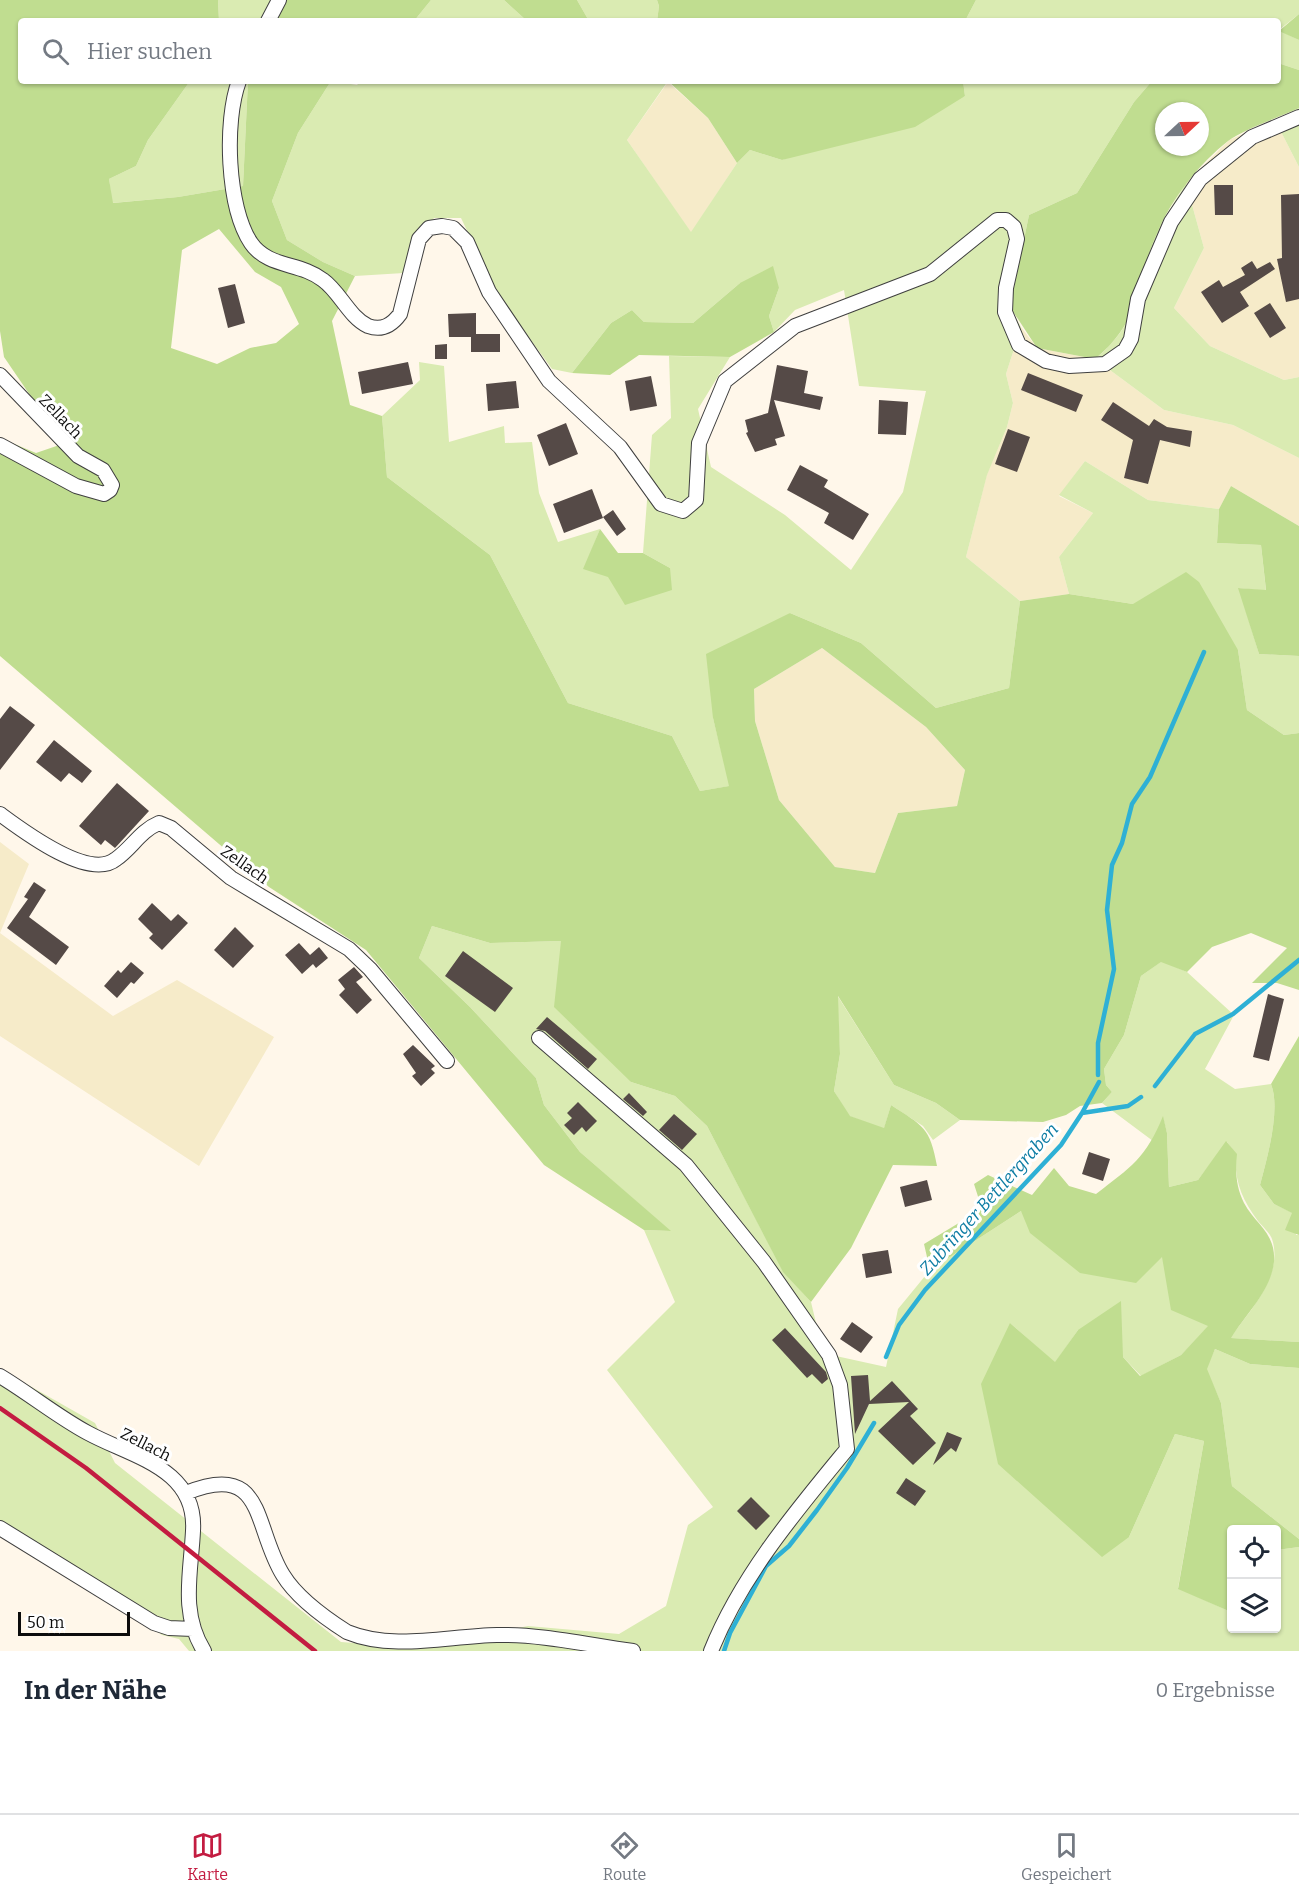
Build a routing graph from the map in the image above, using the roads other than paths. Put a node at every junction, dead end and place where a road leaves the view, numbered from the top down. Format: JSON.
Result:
{"nodes":[{"id":1,"x":279,"y":0,"type":"edge"},
{"id":2,"x":270,"y":18,"type":"edge"},
{"id":3,"x":238,"y":84,"type":"edge"},
{"id":4,"x":1299,"y":117,"type":"edge"},
{"id":5,"x":0,"y":375,"type":"edge"},
{"id":6,"x":0,"y":445,"type":"edge"},
{"id":7,"x":0,"y":814,"type":"edge"},
{"id":8,"x":539,"y":1038,"type":"dead end"},
{"id":9,"x":447,"y":1061,"type":"dead end"},
{"id":10,"x":0,"y":1376,"type":"edge"},
{"id":11,"x":186,"y":1493,"type":"junction"},
{"id":12,"x":0,"y":1528,"type":"edge"},
{"id":13,"x":193,"y":1629,"type":"junction"},
{"id":14,"x":204,"y":1651,"type":"edge"},
{"id":15,"x":633,"y":1651,"type":"edge"},
{"id":16,"x":711,"y":1651,"type":"edge"}],
"edges":[{"from":1,"to":2,"type":"street"},
{"from":3,"to":4,"type":"street"},
{"from":5,"to":6,"type":"street","name":"Zellach"},
{"from":7,"to":9,"type":"street","name":"Zellach"},
{"from":8,"to":16,"type":"street"},
{"from":10,"to":11,"type":"street","name":"Zellach"},
{"from":11,"to":13,"type":"street"},
{"from":11,"to":15,"type":"street"},
{"from":12,"to":13,"type":"street"},
{"from":13,"to":14,"type":"street"}]}
